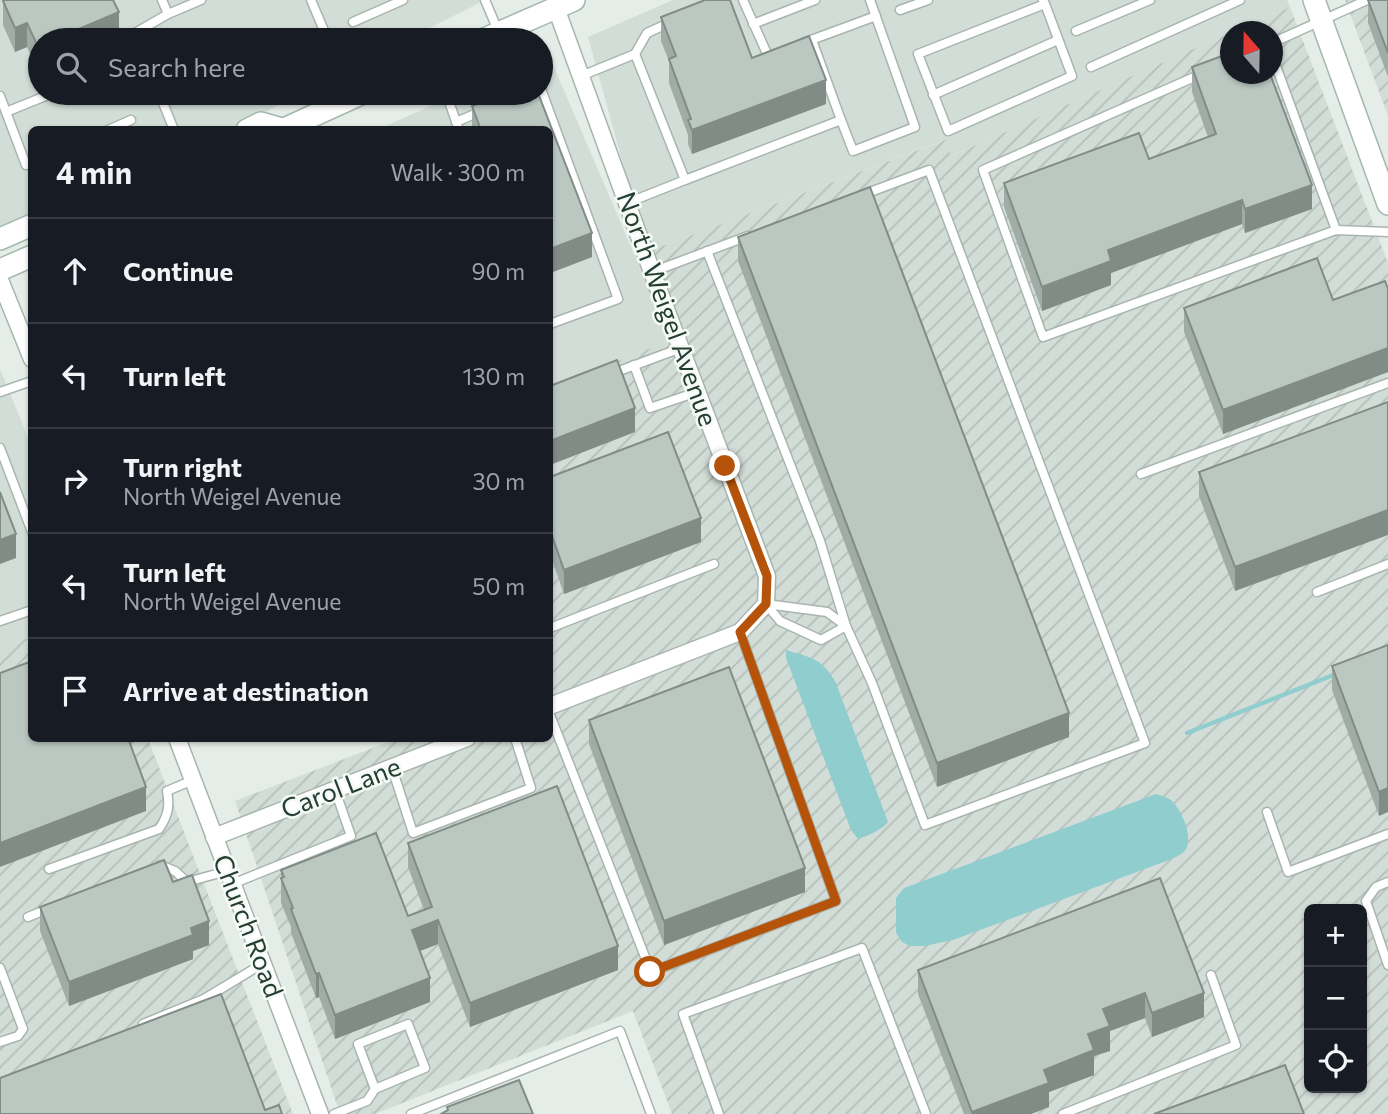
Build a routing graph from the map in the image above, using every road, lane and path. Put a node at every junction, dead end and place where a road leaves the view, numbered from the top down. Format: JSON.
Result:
{"nodes":[{"id":1,"x":162,"y":0,"type":"edge"},
{"id":2,"x":201,"y":0,"type":"edge"},
{"id":3,"x":311,"y":0,"type":"edge"},
{"id":4,"x":402,"y":0,"type":"edge"},
{"id":5,"x":485,"y":0,"type":"edge"},
{"id":6,"x":743,"y":0,"type":"edge"},
{"id":7,"x":815,"y":0,"type":"edge"},
{"id":8,"x":870,"y":0,"type":"edge"},
{"id":9,"x":929,"y":0,"type":"edge"},
{"id":10,"x":1150,"y":0,"type":"edge"},
{"id":11,"x":1240,"y":0,"type":"edge"},
{"id":12,"x":1314,"y":0,"type":"edge"},
{"id":13,"x":1367,"y":0,"type":"edge"},
{"id":14,"x":1044,"y":2,"type":"edge"},
{"id":15,"x":384,"y":4,"type":"edge"},
{"id":16,"x":565,"y":4,"type":"edge"},
{"id":17,"x":900,"y":10,"type":"dead end"},
{"id":18,"x":168,"y":14,"type":"junction"},
{"id":19,"x":876,"y":16,"type":"junction"},
{"id":20,"x":353,"y":22,"type":"dead end"},
{"id":21,"x":672,"y":22,"type":"edge"},
{"id":22,"x":1322,"y":22,"type":"junction"},
{"id":23,"x":753,"y":24,"type":"junction"},
{"id":24,"x":144,"y":28,"type":"edge"},
{"id":25,"x":323,"y":28,"type":"edge"},
{"id":26,"x":501,"y":28,"type":"edge"},
{"id":27,"x":519,"y":28,"type":"edge"},
{"id":28,"x":1076,"y":31,"type":"dead end"},
{"id":29,"x":1283,"y":38,"type":"edge"},
{"id":30,"x":813,"y":40,"type":"junction"},
{"id":31,"x":1058,"y":40,"type":"junction"},
{"id":32,"x":790,"y":48,"type":"edge"},
{"id":33,"x":779,"y":52,"type":"edge"},
{"id":34,"x":635,"y":54,"type":"junction"},
{"id":35,"x":1091,"y":67,"type":"dead end"},
{"id":36,"x":1206,"y":72,"type":"edge"},
{"id":37,"x":581,"y":76,"type":"junction"},
{"id":38,"x":1283,"y":84,"type":"edge"},
{"id":39,"x":933,"y":95,"type":"junction"},
{"id":40,"x":0,"y":96,"type":"edge"},
{"id":41,"x":28,"y":103,"type":"edge"},
{"id":42,"x":164,"y":105,"type":"edge"},
{"id":43,"x":332,"y":105,"type":"edge"},
{"id":44,"x":450,"y":105,"type":"edge"},
{"id":45,"x":547,"y":105,"type":"edge"},
{"id":46,"x":490,"y":107,"type":"edge"},
{"id":47,"x":6,"y":112,"type":"junction"},
{"id":48,"x":131,"y":120,"type":"dead end"},
{"id":49,"x":841,"y":120,"type":"junction"},
{"id":50,"x":117,"y":126,"type":"edge"},
{"id":51,"x":172,"y":126,"type":"edge"},
{"id":52,"x":255,"y":126,"type":"edge"},
{"id":53,"x":272,"y":126,"type":"edge"},
{"id":54,"x":288,"y":126,"type":"edge"},
{"id":55,"x":457,"y":126,"type":"edge"},
{"id":56,"x":28,"y":164,"type":"edge"},
{"id":57,"x":685,"y":180,"type":"junction"},
{"id":58,"x":854,"y":197,"type":"edge"},
{"id":59,"x":1388,"y":202,"type":"edge"},
{"id":60,"x":627,"y":203,"type":"junction"},
{"id":61,"x":28,"y":227,"type":"edge"},
{"id":62,"x":1336,"y":230,"type":"junction"},
{"id":63,"x":1388,"y":232,"type":"edge"},
{"id":64,"x":755,"y":234,"type":"edge"},
{"id":65,"x":0,"y":239,"type":"edge"},
{"id":66,"x":707,"y":251,"type":"junction"},
{"id":67,"x":28,"y":258,"type":"edge"},
{"id":68,"x":0,"y":270,"type":"edge"},
{"id":69,"x":652,"y":272,"type":"junction"},
{"id":70,"x":0,"y":280,"type":"edge"},
{"id":71,"x":553,"y":323,"type":"edge"},
{"id":72,"x":681,"y":348,"type":"junction"},
{"id":73,"x":28,"y":349,"type":"edge"},
{"id":74,"x":634,"y":365,"type":"junction"},
{"id":75,"x":598,"y":379,"type":"edge"},
{"id":76,"x":28,"y":382,"type":"edge"},
{"id":77,"x":1388,"y":383,"type":"edge"},
{"id":78,"x":697,"y":391,"type":"junction"},
{"id":79,"x":0,"y":392,"type":"edge"},
{"id":80,"x":0,"y":448,"type":"edge"},
{"id":81,"x":1142,"y":474,"type":"dead end"},
{"id":82,"x":28,"y":522,"type":"edge"},
{"id":83,"x":714,"y":564,"type":"dead end"},
{"id":84,"x":1388,"y":564,"type":"edge"},
{"id":85,"x":1317,"y":592,"type":"dead end"},
{"id":86,"x":764,"y":607,"type":"junction"},
{"id":87,"x":28,"y":611,"type":"edge"},
{"id":88,"x":0,"y":621,"type":"edge"},
{"id":89,"x":846,"y":626,"type":"junction"},
{"id":90,"x":553,"y":627,"type":"edge"},
{"id":91,"x":740,"y":632,"type":"junction"},
{"id":92,"x":553,"y":705,"type":"edge"},
{"id":93,"x":553,"y":723,"type":"edge"},
{"id":94,"x":179,"y":742,"type":"edge"},
{"id":95,"x":457,"y":742,"type":"edge"},
{"id":96,"x":516,"y":742,"type":"edge"},
{"id":97,"x":392,"y":768,"type":"junction"},
{"id":98,"x":193,"y":780,"type":"junction"},
{"id":99,"x":335,"y":790,"type":"junction"},
{"id":100,"x":1268,"y":812,"type":"dead end"},
{"id":101,"x":1388,"y":834,"type":"edge"},
{"id":102,"x":214,"y":837,"type":"junction"},
{"id":103,"x":49,"y":869,"type":"dead end"},
{"id":104,"x":148,"y":869,"type":"edge"},
{"id":105,"x":229,"y":878,"type":"junction"},
{"id":106,"x":1388,"y":882,"type":"edge"},
{"id":107,"x":64,"y":902,"type":"edge"},
{"id":108,"x":28,"y":917,"type":"dead end"},
{"id":109,"x":262,"y":964,"type":"junction"},
{"id":110,"x":1388,"y":965,"type":"edge"},
{"id":111,"x":0,"y":968,"type":"edge"},
{"id":112,"x":1211,"y":975,"type":"dead end"},
{"id":113,"x":127,"y":1030,"type":"edge"},
{"id":114,"x":0,"y":1042,"type":"edge"},
{"id":115,"x":375,"y":1089,"type":"junction"},
{"id":116,"x":320,"y":1114,"type":"edge"},
{"id":117,"x":334,"y":1114,"type":"edge"},
{"id":118,"x":411,"y":1114,"type":"edge"},
{"id":119,"x":651,"y":1114,"type":"edge"},
{"id":120,"x":719,"y":1114,"type":"edge"},
{"id":121,"x":926,"y":1114,"type":"edge"},
{"id":122,"x":1063,"y":1114,"type":"edge"}],
"edges":[{"from":1,"to":18,"type":"lane"},
{"from":2,"to":18,"type":"lane"},
{"from":3,"to":25,"type":"lane"},
{"from":4,"to":15,"type":"lane"},
{"from":5,"to":26,"type":"lane"},
{"from":6,"to":23,"type":"lane"},
{"from":7,"to":23,"type":"lane"},
{"from":8,"to":19,"type":"lane"},
{"from":9,"to":17,"type":"lane"},
{"from":10,"to":28,"type":"lane"},
{"from":11,"to":35,"type":"lane"},
{"from":12,"to":22,"type":"main road"},
{"from":13,"to":22,"type":"lane"},
{"from":14,"to":31,"type":"lane"},
{"from":14,"to":39,"type":"lane"},
{"from":15,"to":20,"type":"lane"},
{"from":16,"to":27,"type":"main road"},
{"from":16,"to":37,"type":"street","name":"North Weigel Avenue"},
{"from":18,"to":24,"type":"lane"},
{"from":19,"to":30,"type":"lane"},
{"from":19,"to":49,"type":"lane"},
{"from":21,"to":34,"type":"lane"},
{"from":22,"to":29,"type":"lane"},
{"from":22,"to":59,"type":"main road"},
{"from":23,"to":33,"type":"lane"},
{"from":30,"to":32,"type":"lane"},
{"from":30,"to":49,"type":"lane"},
{"from":31,"to":39,"type":"lane"},
{"from":31,"to":39,"type":"lane"},
{"from":34,"to":37,"type":"lane"},
{"from":34,"to":57,"type":"lane"},
{"from":36,"to":62,"type":"lane"},
{"from":37,"to":60,"type":"street","name":"North Weigel Avenue"},
{"from":38,"to":62,"type":"lane"},
{"from":40,"to":47,"type":"lane"},
{"from":41,"to":47,"type":"lane"},
{"from":42,"to":51,"type":"lane"},
{"from":43,"to":54,"type":"main road"},
{"from":44,"to":55,"type":"lane"},
{"from":45,"to":71,"type":"lane"},
{"from":46,"to":55,"type":"lane"},
{"from":47,"to":56,"type":"lane"},
{"from":48,"to":50,"type":"lane"},
{"from":49,"to":57,"type":"lane"},
{"from":52,"to":53,"type":"main road"},
{"from":57,"to":60,"type":"lane"},
{"from":58,"to":89,"type":"lane"},
{"from":60,"to":69,"type":"street","name":"North Weigel Avenue"},
{"from":61,"to":65,"type":"main road"},
{"from":62,"to":63,"type":"lane"},
{"from":64,"to":66,"type":"lane"},
{"from":66,"to":69,"type":"lane"},
{"from":66,"to":89,"type":"lane"},
{"from":67,"to":68,"type":"main road"},
{"from":69,"to":72,"type":"street","name":"North Weigel Avenue"},
{"from":70,"to":73,"type":"street"},
{"from":72,"to":74,"type":"lane"},
{"from":72,"to":78,"type":"street","name":"North Weigel Avenue"},
{"from":74,"to":75,"type":"lane"},
{"from":74,"to":78,"type":"lane"},
{"from":76,"to":79,"type":"lane"},
{"from":77,"to":81,"type":"lane"},
{"from":78,"to":86,"type":"street","name":"North Weigel Avenue"},
{"from":80,"to":82,"type":"lane"},
{"from":83,"to":90,"type":"lane"},
{"from":84,"to":85,"type":"lane"},
{"from":86,"to":89,"type":"lane"},
{"from":86,"to":89,"type":"lane"},
{"from":86,"to":91,"type":"street"},
{"from":87,"to":88,"type":"lane"},
{"from":91,"to":92,"type":"street"},
{"from":91,"to":93,"type":"lane"},
{"from":94,"to":98,"type":"street","name":"Church Road"},
{"from":95,"to":97,"type":"street","name":"Carol Lane"},
{"from":96,"to":97,"type":"lane"},
{"from":97,"to":99,"type":"street","name":"Carol Lane"},
{"from":98,"to":102,"type":"street","name":"Church Road"},
{"from":98,"to":103,"type":"lane"},
{"from":99,"to":102,"type":"street","name":"Carol Lane"},
{"from":99,"to":105,"type":"lane"},
{"from":100,"to":101,"type":"lane"},
{"from":102,"to":105,"type":"street","name":"Church Road"},
{"from":104,"to":105,"type":"lane"},
{"from":105,"to":109,"type":"street","name":"Church Road"},
{"from":106,"to":110,"type":"lane"},
{"from":107,"to":108,"type":"lane"},
{"from":109,"to":113,"type":"lane"},
{"from":109,"to":116,"type":"street","name":"Church Road"},
{"from":111,"to":114,"type":"lane"},
{"from":112,"to":122,"type":"lane"},
{"from":115,"to":115,"type":"lane"},
{"from":115,"to":117,"type":"lane"},
{"from":118,"to":119,"type":"lane"},
{"from":120,"to":121,"type":"lane"}]}
